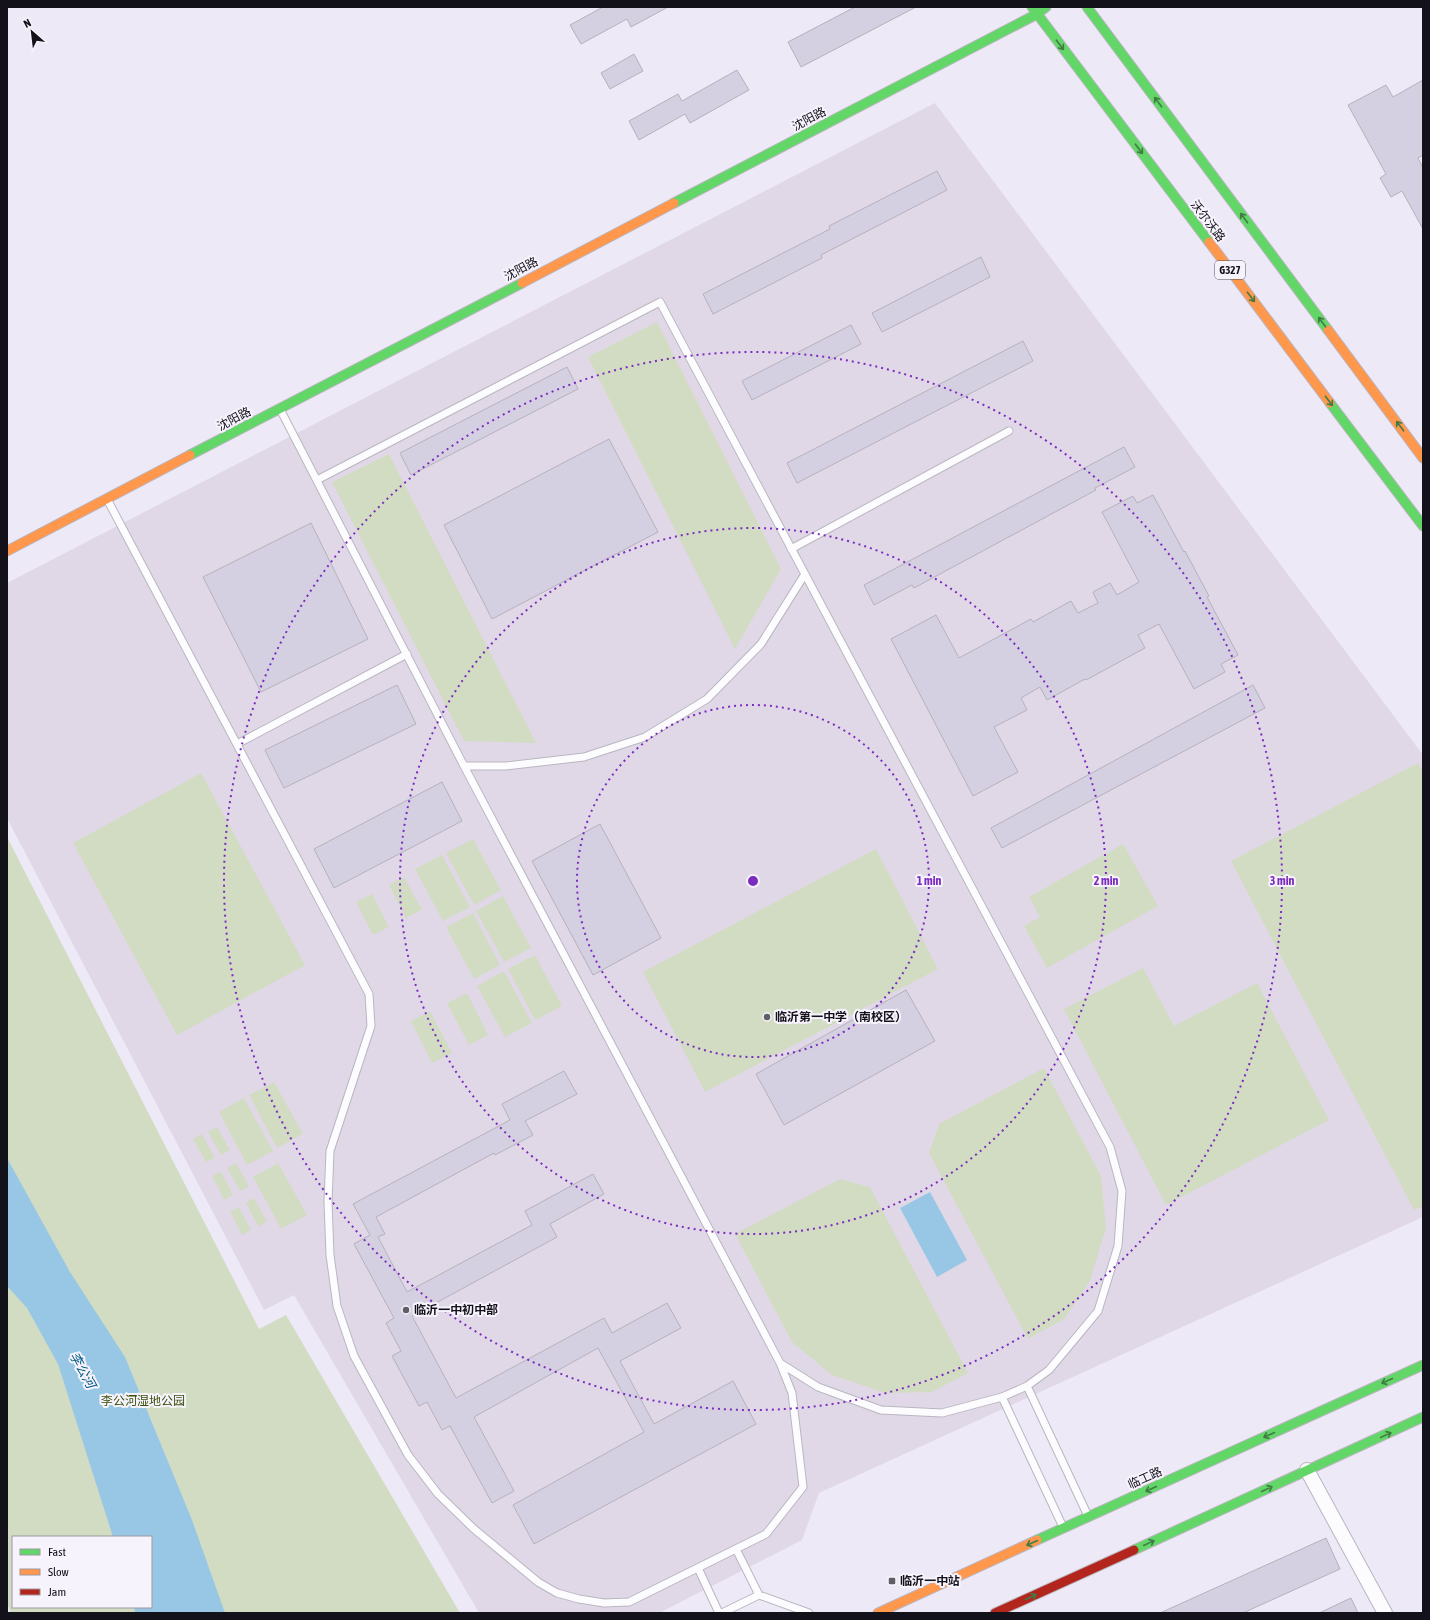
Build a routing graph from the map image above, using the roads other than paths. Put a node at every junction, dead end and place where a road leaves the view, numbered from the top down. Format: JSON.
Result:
{"nodes":[{"id":1,"x":1046,"y":7,"type":"edge"},
{"id":2,"x":1087,"y":7,"type":"edge"},
{"id":3,"x":1034,"y":10,"type":"edge"},
{"id":4,"x":280,"y":408,"type":"junction"},
{"id":5,"x":1009,"y":431,"type":"dead end"},
{"id":6,"x":1423,"y":458,"type":"edge"},
{"id":7,"x":317,"y":480,"type":"junction"},
{"id":8,"x":107,"y":498,"type":"junction"},
{"id":9,"x":1423,"y":526,"type":"edge"},
{"id":10,"x":791,"y":549,"type":"junction"},
{"id":11,"x":7,"y":551,"type":"edge"},
{"id":12,"x":805,"y":574,"type":"junction"},
{"id":13,"x":406,"y":654,"type":"junction"},
{"id":14,"x":237,"y":744,"type":"junction"},
{"id":15,"x":464,"y":766,"type":"junction"},
{"id":16,"x":780,"y":1363,"type":"junction"},
{"id":17,"x":1423,"y":1365,"type":"edge"},
{"id":18,"x":1027,"y":1386,"type":"junction"},
{"id":19,"x":1002,"y":1397,"type":"junction"},
{"id":20,"x":1423,"y":1418,"type":"edge"},
{"id":21,"x":1307,"y":1470,"type":"junction"},
{"id":22,"x":1088,"y":1517,"type":"junction"},
{"id":23,"x":1063,"y":1528,"type":"junction"},
{"id":24,"x":736,"y":1549,"type":"junction"},
{"id":25,"x":698,"y":1568,"type":"junction"},
{"id":26,"x":759,"y":1595,"type":"junction"},
{"id":27,"x":720,"y":1613,"type":"edge"},
{"id":28,"x":809,"y":1613,"type":"edge"},
{"id":29,"x":878,"y":1613,"type":"edge"},
{"id":30,"x":995,"y":1613,"type":"edge"},
{"id":31,"x":1385,"y":1613,"type":"edge"}],
"edges":[{"from":1,"to":3,"type":"main road","name":"沈阳路"},
{"from":6,"to":2,"type":"main road","one_way":true},
{"from":3,"to":4,"type":"main road","name":"沈阳路"},
{"from":3,"to":9,"type":"main road","name":"沃尔沃路","number":"G327","one_way":true},
{"from":4,"to":7,"type":"lane"},
{"from":4,"to":8,"type":"main road","name":"沈阳路"},
{"from":5,"to":10,"type":"lane"},
{"from":7,"to":10,"type":"lane"},
{"from":7,"to":13,"type":"lane"},
{"from":8,"to":11,"type":"main road","name":"沈阳路"},
{"from":8,"to":14,"type":"lane"},
{"from":10,"to":12,"type":"lane"},
{"from":12,"to":15,"type":"lane"},
{"from":12,"to":18,"type":"lane"},
{"from":13,"to":14,"type":"lane"},
{"from":13,"to":15,"type":"lane"},
{"from":14,"to":25,"type":"lane"},
{"from":15,"to":16,"type":"lane"},
{"from":16,"to":19,"type":"lane"},
{"from":16,"to":24,"type":"lane"},
{"from":17,"to":22,"type":"main road","name":"临工路","one_way":true},
{"from":18,"to":19,"type":"lane"},
{"from":18,"to":22,"type":"lane"},
{"from":19,"to":23,"type":"lane"},
{"from":21,"to":20,"type":"main road","one_way":true},
{"from":30,"to":21,"type":"main road","one_way":true},
{"from":21,"to":31,"type":"street"},
{"from":22,"to":23,"type":"main road","name":"临工路"},
{"from":23,"to":29,"type":"main road","name":"临工路","one_way":true},
{"from":24,"to":25,"type":"lane"},
{"from":24,"to":26,"type":"lane"},
{"from":25,"to":27,"type":"lane"},
{"from":26,"to":27,"type":"lane"},
{"from":26,"to":28,"type":"lane"}]}
